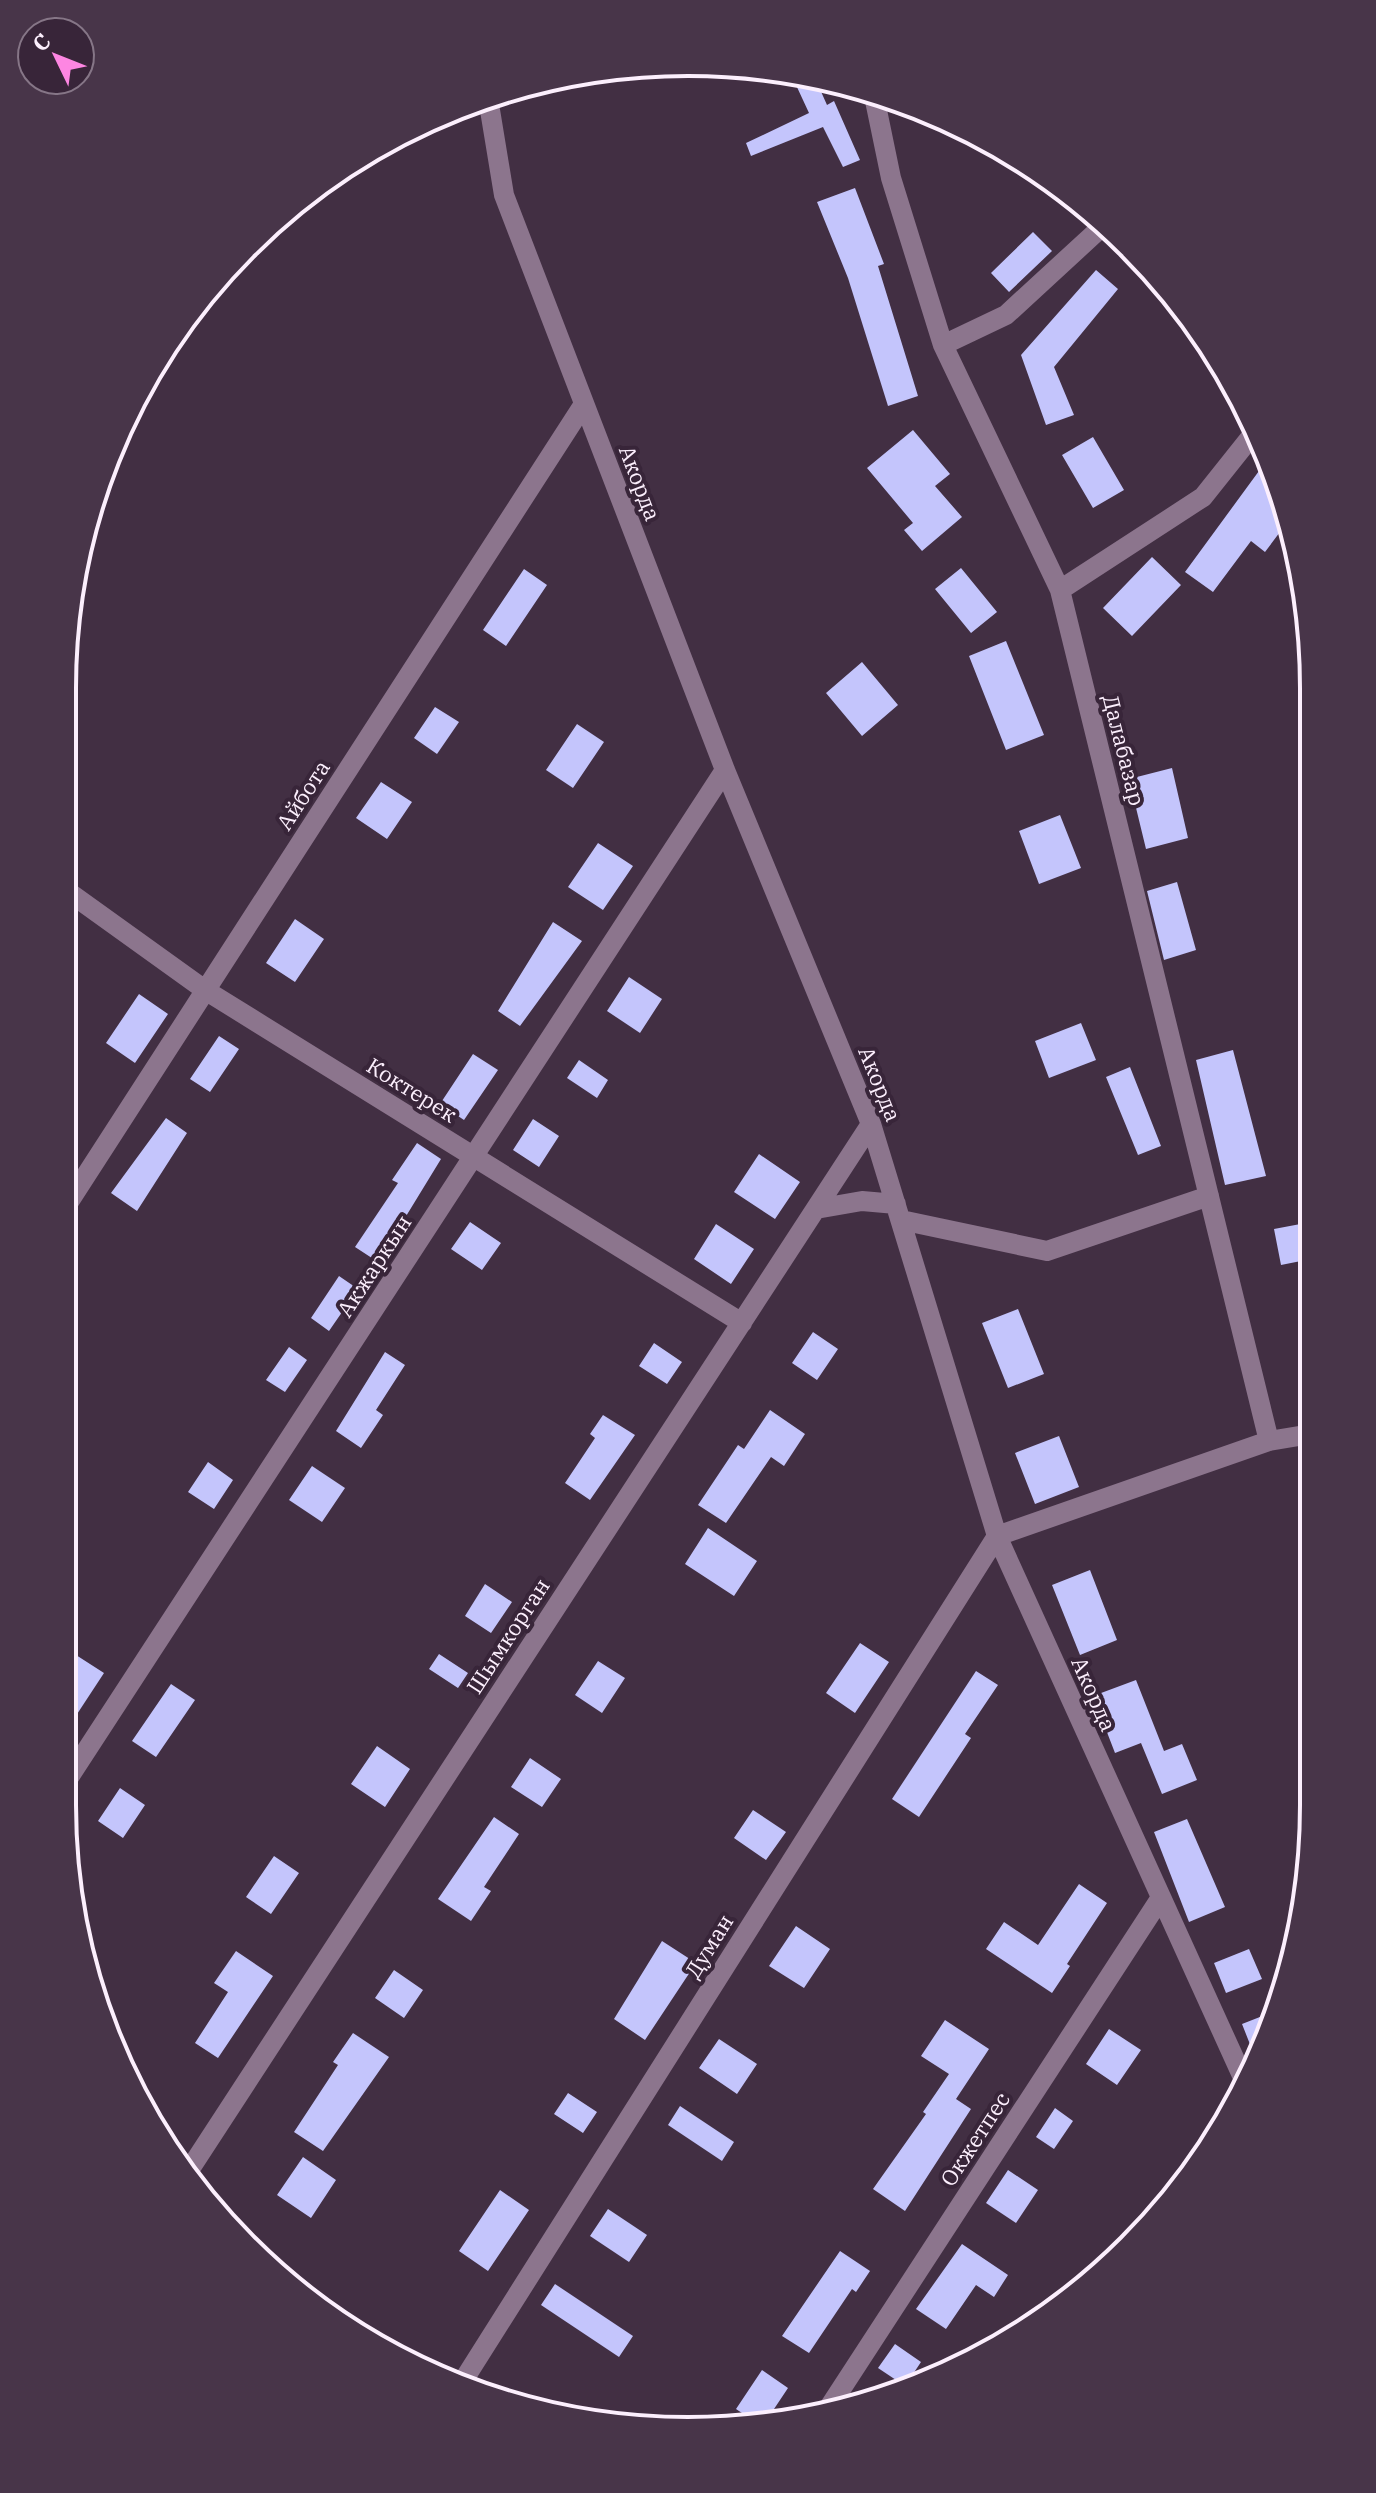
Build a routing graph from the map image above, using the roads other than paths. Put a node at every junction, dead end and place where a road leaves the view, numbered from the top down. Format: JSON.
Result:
{"nodes":[{"id":1,"x":876,"y":105,"type":"edge"},
{"id":2,"x":490,"y":109,"type":"edge"},
{"id":3,"x":1096,"y":232,"type":"edge"},
{"id":4,"x":943,"y":345,"type":"junction"},
{"id":5,"x":584,"y":404,"type":"junction"},
{"id":6,"x":1247,"y":441,"type":"edge"},
{"id":7,"x":1060,"y":590,"type":"junction"},
{"id":8,"x":725,"y":770,"type":"junction"},
{"id":9,"x":76,"y":897,"type":"edge"},
{"id":10,"x":205,"y":990,"type":"junction"},
{"id":11,"x":871,"y":1124,"type":"junction"},
{"id":12,"x":474,"y":1157,"type":"junction"},
{"id":13,"x":76,"y":1191,"type":"edge"},
{"id":14,"x":1209,"y":1196,"type":"junction"},
{"id":15,"x":816,"y":1209,"type":"junction"},
{"id":16,"x":898,"y":1212,"type":"junction"},
{"id":17,"x":742,"y":1323,"type":"junction"},
{"id":18,"x":1300,"y":1436,"type":"edge"},
{"id":19,"x":1269,"y":1441,"type":"junction"},
{"id":20,"x":997,"y":1536,"type":"junction"},
{"id":21,"x":76,"y":1767,"type":"edge"},
{"id":22,"x":1160,"y":1899,"type":"junction"},
{"id":23,"x":1240,"y":2070,"type":"edge"},
{"id":24,"x":193,"y":2165,"type":"edge"},
{"id":25,"x":467,"y":2375,"type":"edge"},
{"id":26,"x":835,"y":2399,"type":"edge"}],
"edges":[{"from":1,"to":4,"type":"street","name":"Далабазар"},
{"from":2,"to":5,"type":"street","name":"Акорда"},
{"from":3,"to":4,"type":"street"},
{"from":4,"to":7,"type":"street","name":"Далабазар"},
{"from":5,"to":8,"type":"street","name":"Акорда"},
{"from":5,"to":10,"type":"street","name":"Айбота"},
{"from":6,"to":7,"type":"street"},
{"from":7,"to":14,"type":"street","name":"Далабазар"},
{"from":8,"to":11,"type":"street","name":"Акорда"},
{"from":8,"to":12,"type":"street","name":"Акжаркын"},
{"from":9,"to":10,"type":"street","name":"Коктерек"},
{"from":10,"to":12,"type":"street","name":"Коктерек"},
{"from":10,"to":13,"type":"street","name":"Айбота"},
{"from":11,"to":15,"type":"street","name":"Шымкорган"},
{"from":11,"to":16,"type":"street","name":"Акорда"},
{"from":12,"to":17,"type":"street","name":"Коктерек"},
{"from":12,"to":21,"type":"street","name":"Акжаркын"},
{"from":14,"to":16,"type":"street"},
{"from":14,"to":19,"type":"street","name":"Далабазар"},
{"from":15,"to":16,"type":"street"},
{"from":15,"to":17,"type":"street","name":"Шымкорган"},
{"from":16,"to":20,"type":"street","name":"Акорда"},
{"from":17,"to":24,"type":"street","name":"Шымкорган"},
{"from":18,"to":19,"type":"street"},
{"from":19,"to":20,"type":"street"},
{"from":20,"to":22,"type":"street","name":"Акорда"},
{"from":20,"to":25,"type":"street","name":"Думан"},
{"from":22,"to":23,"type":"street","name":"Акорда"},
{"from":22,"to":26,"type":"street","name":"Окжетпес"}]}
